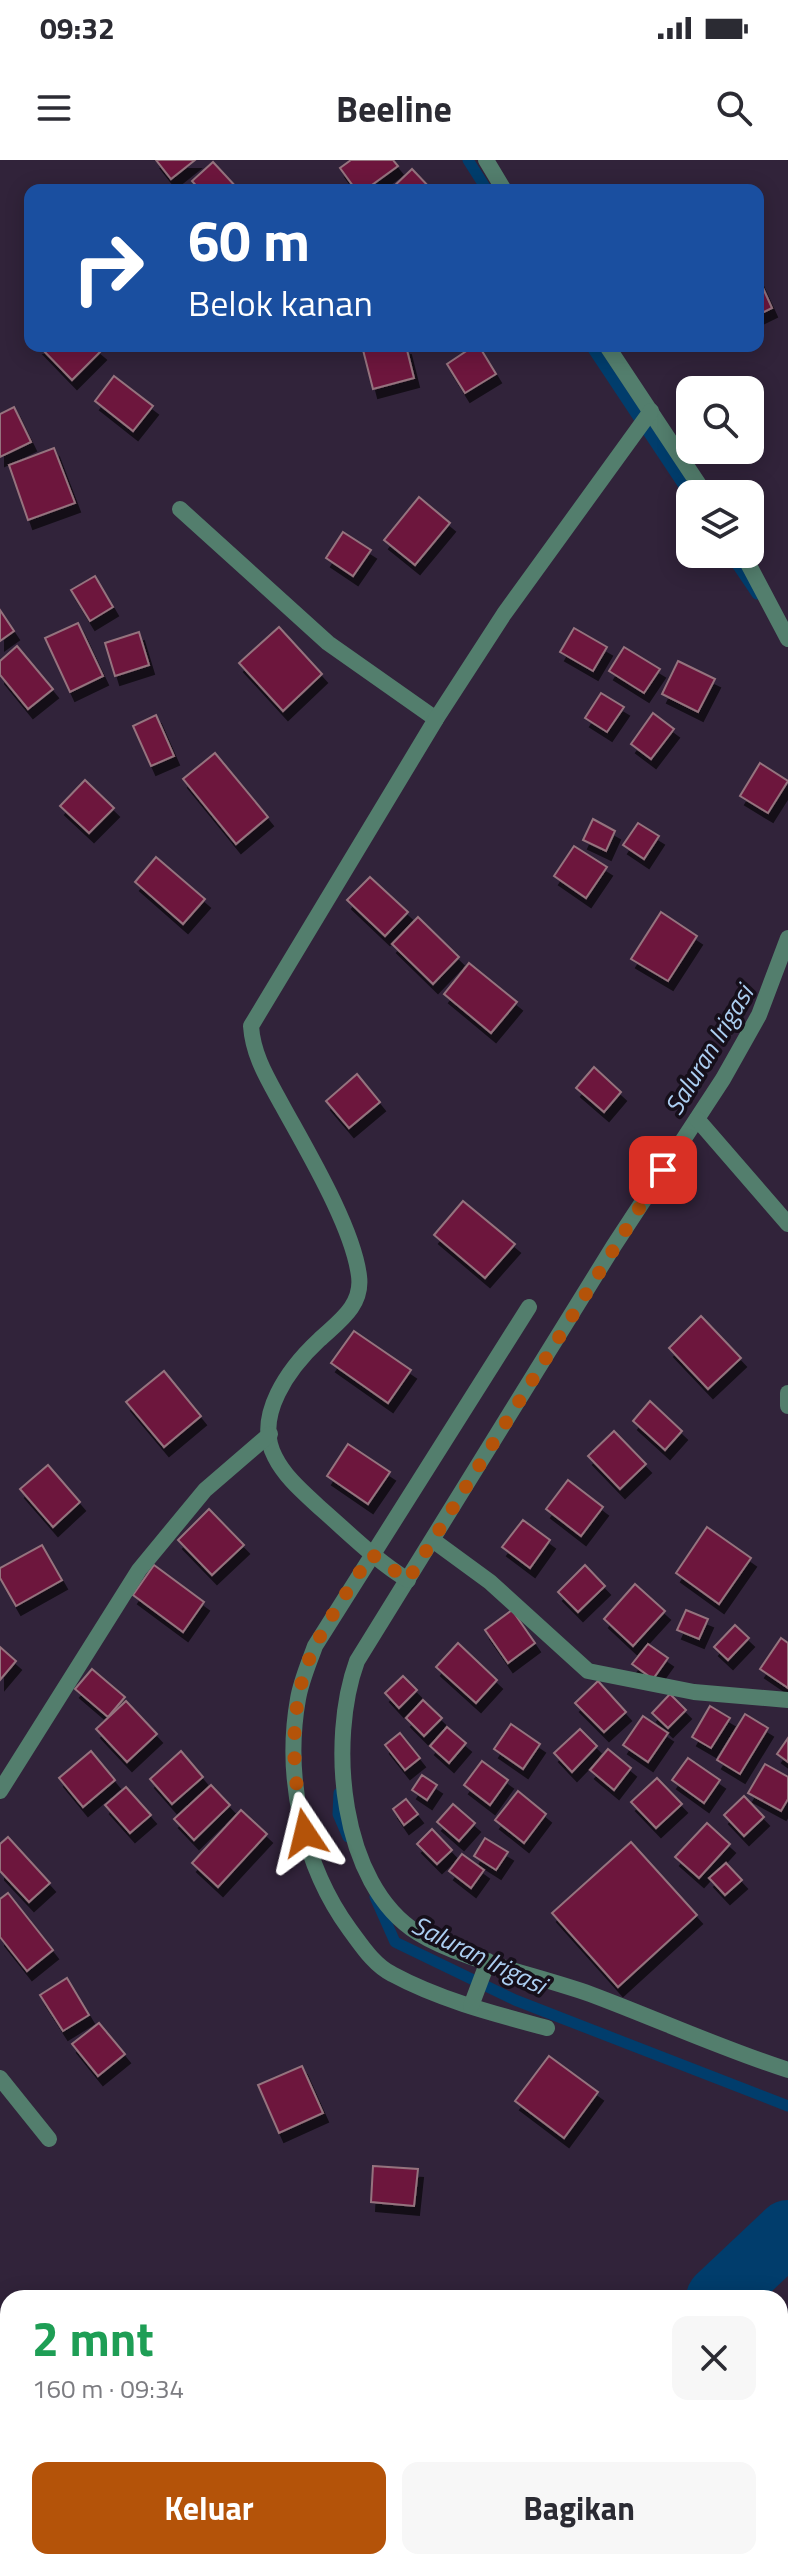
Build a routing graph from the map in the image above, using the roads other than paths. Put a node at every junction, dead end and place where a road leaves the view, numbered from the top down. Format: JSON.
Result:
{"nodes":[{"id":1,"x":486,"y":160,"type":"edge"},
{"id":2,"x":500,"y":184,"type":"edge"},
{"id":3,"x":611,"y":352,"type":"edge"},
{"id":4,"x":649,"y":414,"type":"junction"},
{"id":5,"x":695,"y":480,"type":"edge"},
{"id":6,"x":180,"y":509,"type":"dead end"},
{"id":7,"x":750,"y":568,"type":"edge"},
{"id":8,"x":788,"y":639,"type":"edge"},
{"id":9,"x":436,"y":719,"type":"junction"},
{"id":10,"x":788,"y":938,"type":"edge"},
{"id":11,"x":697,"y":1119,"type":"junction"},
{"id":12,"x":788,"y":1224,"type":"edge"},
{"id":13,"x":529,"y":1307,"type":"dead end"},
{"id":14,"x":788,"y":1393,"type":"edge"},
{"id":15,"x":788,"y":1406,"type":"edge"},
{"id":16,"x":270,"y":1434,"type":"junction"},
{"id":17,"x":434,"y":1541,"type":"junction"},
{"id":18,"x":375,"y":1557,"type":"junction"},
{"id":19,"x":406,"y":1578,"type":"junction"},
{"id":20,"x":788,"y":1700,"type":"edge"},
{"id":21,"x":0,"y":1791,"type":"edge"},
{"id":22,"x":486,"y":1965,"type":"junction"},
{"id":23,"x":472,"y":2001,"type":"junction"},
{"id":24,"x":547,"y":2028,"type":"dead end"},
{"id":25,"x":788,"y":2070,"type":"edge"},
{"id":26,"x":0,"y":2078,"type":"edge"},
{"id":27,"x":49,"y":2139,"type":"dead end"}],
"edges":[{"from":1,"to":2,"type":"street"},
{"from":3,"to":4,"type":"street"},
{"from":4,"to":5,"type":"street"},
{"from":4,"to":9,"type":"street"},
{"from":6,"to":9,"type":"street"},
{"from":7,"to":8,"type":"street"},
{"from":9,"to":16,"type":"street"},
{"from":10,"to":11,"type":"street"},
{"from":11,"to":12,"type":"street"},
{"from":11,"to":17,"type":"street"},
{"from":13,"to":18,"type":"street"},
{"from":14,"to":15,"type":"street"},
{"from":16,"to":18,"type":"street"},
{"from":16,"to":21,"type":"street"},
{"from":17,"to":19,"type":"street"},
{"from":17,"to":20,"type":"street"},
{"from":18,"to":19,"type":"street"},
{"from":18,"to":23,"type":"street"},
{"from":19,"to":22,"type":"street"},
{"from":22,"to":23,"type":"street"},
{"from":22,"to":25,"type":"street"},
{"from":23,"to":24,"type":"street"},
{"from":26,"to":27,"type":"street"}]}
